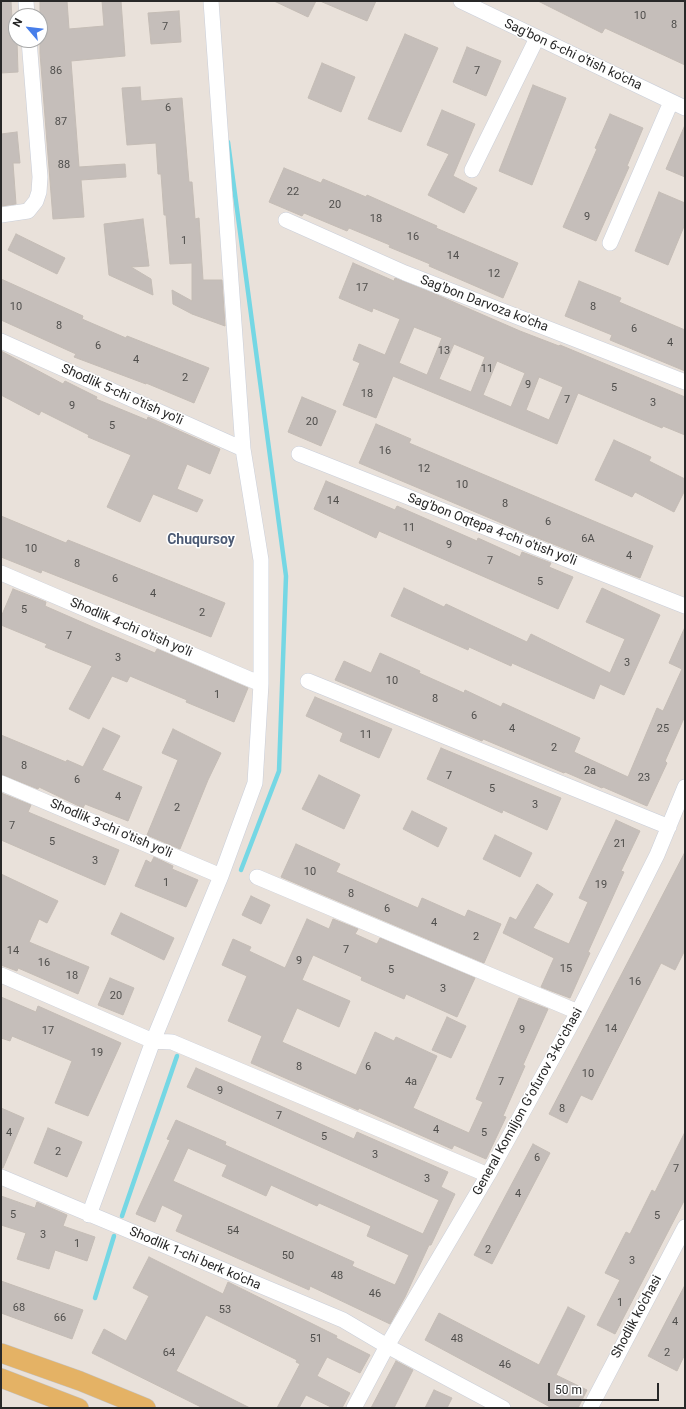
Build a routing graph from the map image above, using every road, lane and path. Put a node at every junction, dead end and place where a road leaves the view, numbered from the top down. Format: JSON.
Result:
{"nodes":[{"id":1,"x":211,"y":1,"type":"edge"},
{"id":2,"x":461,"y":1,"type":"edge"},
{"id":3,"x":536,"y":38,"type":"junction"},
{"id":4,"x":30,"y":48,"type":"edge"},
{"id":5,"x":671,"y":102,"type":"junction"},
{"id":6,"x":685,"y":108,"type":"edge"},
{"id":7,"x":472,"y":170,"type":"dead end"},
{"id":8,"x":1,"y":215,"type":"edge"},
{"id":9,"x":286,"y":220,"type":"dead end"},
{"id":10,"x":610,"y":244,"type":"dead end"},
{"id":11,"x":1,"y":341,"type":"edge"},
{"id":12,"x":685,"y":382,"type":"edge"},
{"id":13,"x":243,"y":449,"type":"junction"},
{"id":14,"x":299,"y":454,"type":"dead end"},
{"id":15,"x":1,"y":573,"type":"edge"},
{"id":16,"x":685,"y":606,"type":"edge"},
{"id":17,"x":308,"y":681,"type":"dead end"},
{"id":18,"x":261,"y":684,"type":"junction"},
{"id":19,"x":1,"y":783,"type":"edge"},
{"id":20,"x":685,"y":787,"type":"edge"},
{"id":21,"x":669,"y":827,"type":"junction"},
{"id":22,"x":221,"y":876,"type":"junction"},
{"id":23,"x":257,"y":877,"type":"dead end"},
{"id":24,"x":1,"y":975,"type":"edge"},
{"id":25,"x":578,"y":1012,"type":"junction"},
{"id":26,"x":153,"y":1041,"type":"junction"},
{"id":27,"x":488,"y":1175,"type":"junction"},
{"id":28,"x":1,"y":1177,"type":"edge"},
{"id":29,"x":89,"y":1215,"type":"junction"},
{"id":30,"x":685,"y":1227,"type":"edge"},
{"id":31,"x":386,"y":1346,"type":"junction"},
{"id":32,"x":1,"y":1353,"type":"edge"},
{"id":33,"x":1,"y":1378,"type":"edge"},
{"id":34,"x":74,"y":1407,"type":"edge"},
{"id":35,"x":146,"y":1408,"type":"edge"},
{"id":36,"x":354,"y":1408,"type":"edge"},
{"id":37,"x":503,"y":1408,"type":"edge"},
{"id":38,"x":590,"y":1408,"type":"edge"}],
"edges":[{"from":1,"to":13,"type":"street"},
{"from":2,"to":3,"type":"street","name":"Sag'bon 6-chi o'tish ko'cha"},
{"from":3,"to":5,"type":"street","name":"Sag'bon 6-chi o'tish ko'cha"},
{"from":3,"to":7,"type":"street"},
{"from":4,"to":8,"type":"street"},
{"from":5,"to":6,"type":"street","name":"Sag'bon 6-chi o'tish ko'cha"},
{"from":5,"to":10,"type":"street"},
{"from":9,"to":12,"type":"street","name":"Sag'bon Darvoza ko'cha"},
{"from":11,"to":13,"type":"street","name":"Shodlik 5-chi o'tish yo'li"},
{"from":13,"to":18,"type":"street"},
{"from":14,"to":16,"type":"street","name":"Sag'bon Oqtepa 4-chi o'tish yo'li"},
{"from":15,"to":18,"type":"street","name":"Shodlik 4-chi o'tish yo'li"},
{"from":17,"to":21,"type":"street"},
{"from":18,"to":22,"type":"street"},
{"from":19,"to":22,"type":"street","name":"Shodlik 3-chi o'tish yo'li"},
{"from":20,"to":21,"type":"street","name":"General Komiljon Gʻofurov 3-koʻchasi"},
{"from":21,"to":25,"type":"street","name":"General Komiljon Gʻofurov 3-koʻchasi"},
{"from":22,"to":26,"type":"street"},
{"from":23,"to":25,"type":"street"},
{"from":24,"to":26,"type":"street"},
{"from":25,"to":27,"type":"street","name":"General Komiljon Gʻofurov 3-koʻchasi"},
{"from":26,"to":27,"type":"street"},
{"from":26,"to":29,"type":"street"},
{"from":27,"to":31,"type":"street","name":"General Komiljon Gʻofurov 3-koʻchasi"},
{"from":28,"to":29,"type":"street","name":"Shodlik 1-chi berk ko'cha"},
{"from":29,"to":31,"type":"street","name":"Shodlik 1-chi berk ko'cha"},
{"from":30,"to":38,"type":"street","name":"Shodlik ko'chasi"},
{"from":31,"to":36,"type":"street","name":"General Komiljon Gʻofurov 3-koʻchasi"},
{"from":31,"to":37,"type":"street","name":"Shodlik 1-chi berk ko'cha"},
{"from":32,"to":35,"type":"main road"},
{"from":33,"to":34,"type":"main road"}]}
